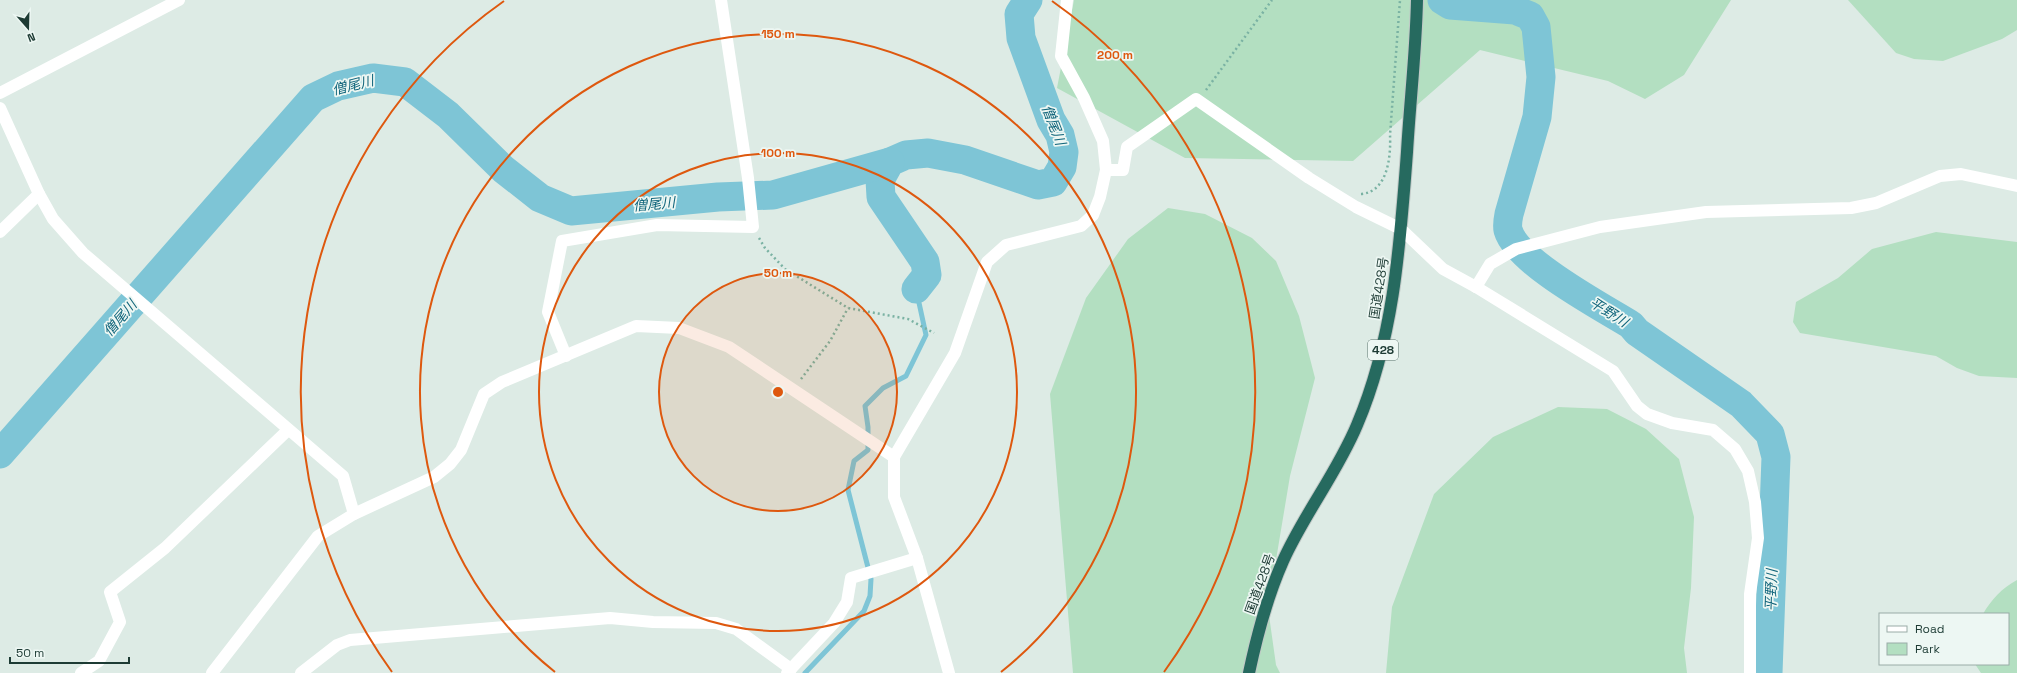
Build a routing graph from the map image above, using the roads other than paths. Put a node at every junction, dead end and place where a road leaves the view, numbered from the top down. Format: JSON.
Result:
{"nodes":[{"id":1,"x":179,"y":0,"type":"edge"},
{"id":2,"x":721,"y":0,"type":"edge"},
{"id":3,"x":1067,"y":0,"type":"edge"},
{"id":4,"x":1417,"y":0,"type":"edge"},
{"id":5,"x":0,"y":93,"type":"edge"},
{"id":6,"x":0,"y":108,"type":"edge"},
{"id":7,"x":1106,"y":170,"type":"junction"},
{"id":8,"x":2017,"y":186,"type":"edge"},
{"id":9,"x":39,"y":194,"type":"junction"},
{"id":10,"x":1401,"y":229,"type":"junction"},
{"id":11,"x":0,"y":232,"type":"edge"},
{"id":12,"x":1476,"y":287,"type":"junction"},
{"id":13,"x":566,"y":356,"type":"junction"},
{"id":14,"x":288,"y":430,"type":"junction"},
{"id":15,"x":894,"y":457,"type":"junction"},
{"id":16,"x":354,"y":514,"type":"junction"},
{"id":17,"x":917,"y":558,"type":"junction"},
{"id":18,"x":790,"y":671,"type":"edge"},
{"id":19,"x":81,"y":673,"type":"edge"},
{"id":20,"x":212,"y":673,"type":"edge"},
{"id":21,"x":301,"y":673,"type":"edge"},
{"id":22,"x":949,"y":673,"type":"edge"},
{"id":23,"x":1249,"y":673,"type":"edge"},
{"id":24,"x":1750,"y":673,"type":"edge"}],
"edges":[{"from":1,"to":5,"type":"street"},
{"from":2,"to":13,"type":"street"},
{"from":3,"to":7,"type":"street"},
{"from":4,"to":10,"type":"highway","name":"国道428号","number":"428"},
{"from":6,"to":9,"type":"street"},
{"from":7,"to":10,"type":"street"},
{"from":7,"to":15,"type":"street"},
{"from":8,"to":12,"type":"street"},
{"from":9,"to":11,"type":"street"},
{"from":9,"to":14,"type":"street"},
{"from":10,"to":12,"type":"street"},
{"from":10,"to":23,"type":"highway","name":"国道428号","number":"428"},
{"from":12,"to":24,"type":"street"},
{"from":13,"to":15,"type":"street"},
{"from":13,"to":16,"type":"street"},
{"from":14,"to":16,"type":"street"},
{"from":14,"to":19,"type":"street"},
{"from":15,"to":17,"type":"street"},
{"from":16,"to":20,"type":"street"},
{"from":17,"to":18,"type":"street"},
{"from":17,"to":22,"type":"street"},
{"from":18,"to":21,"type":"street"}]}
